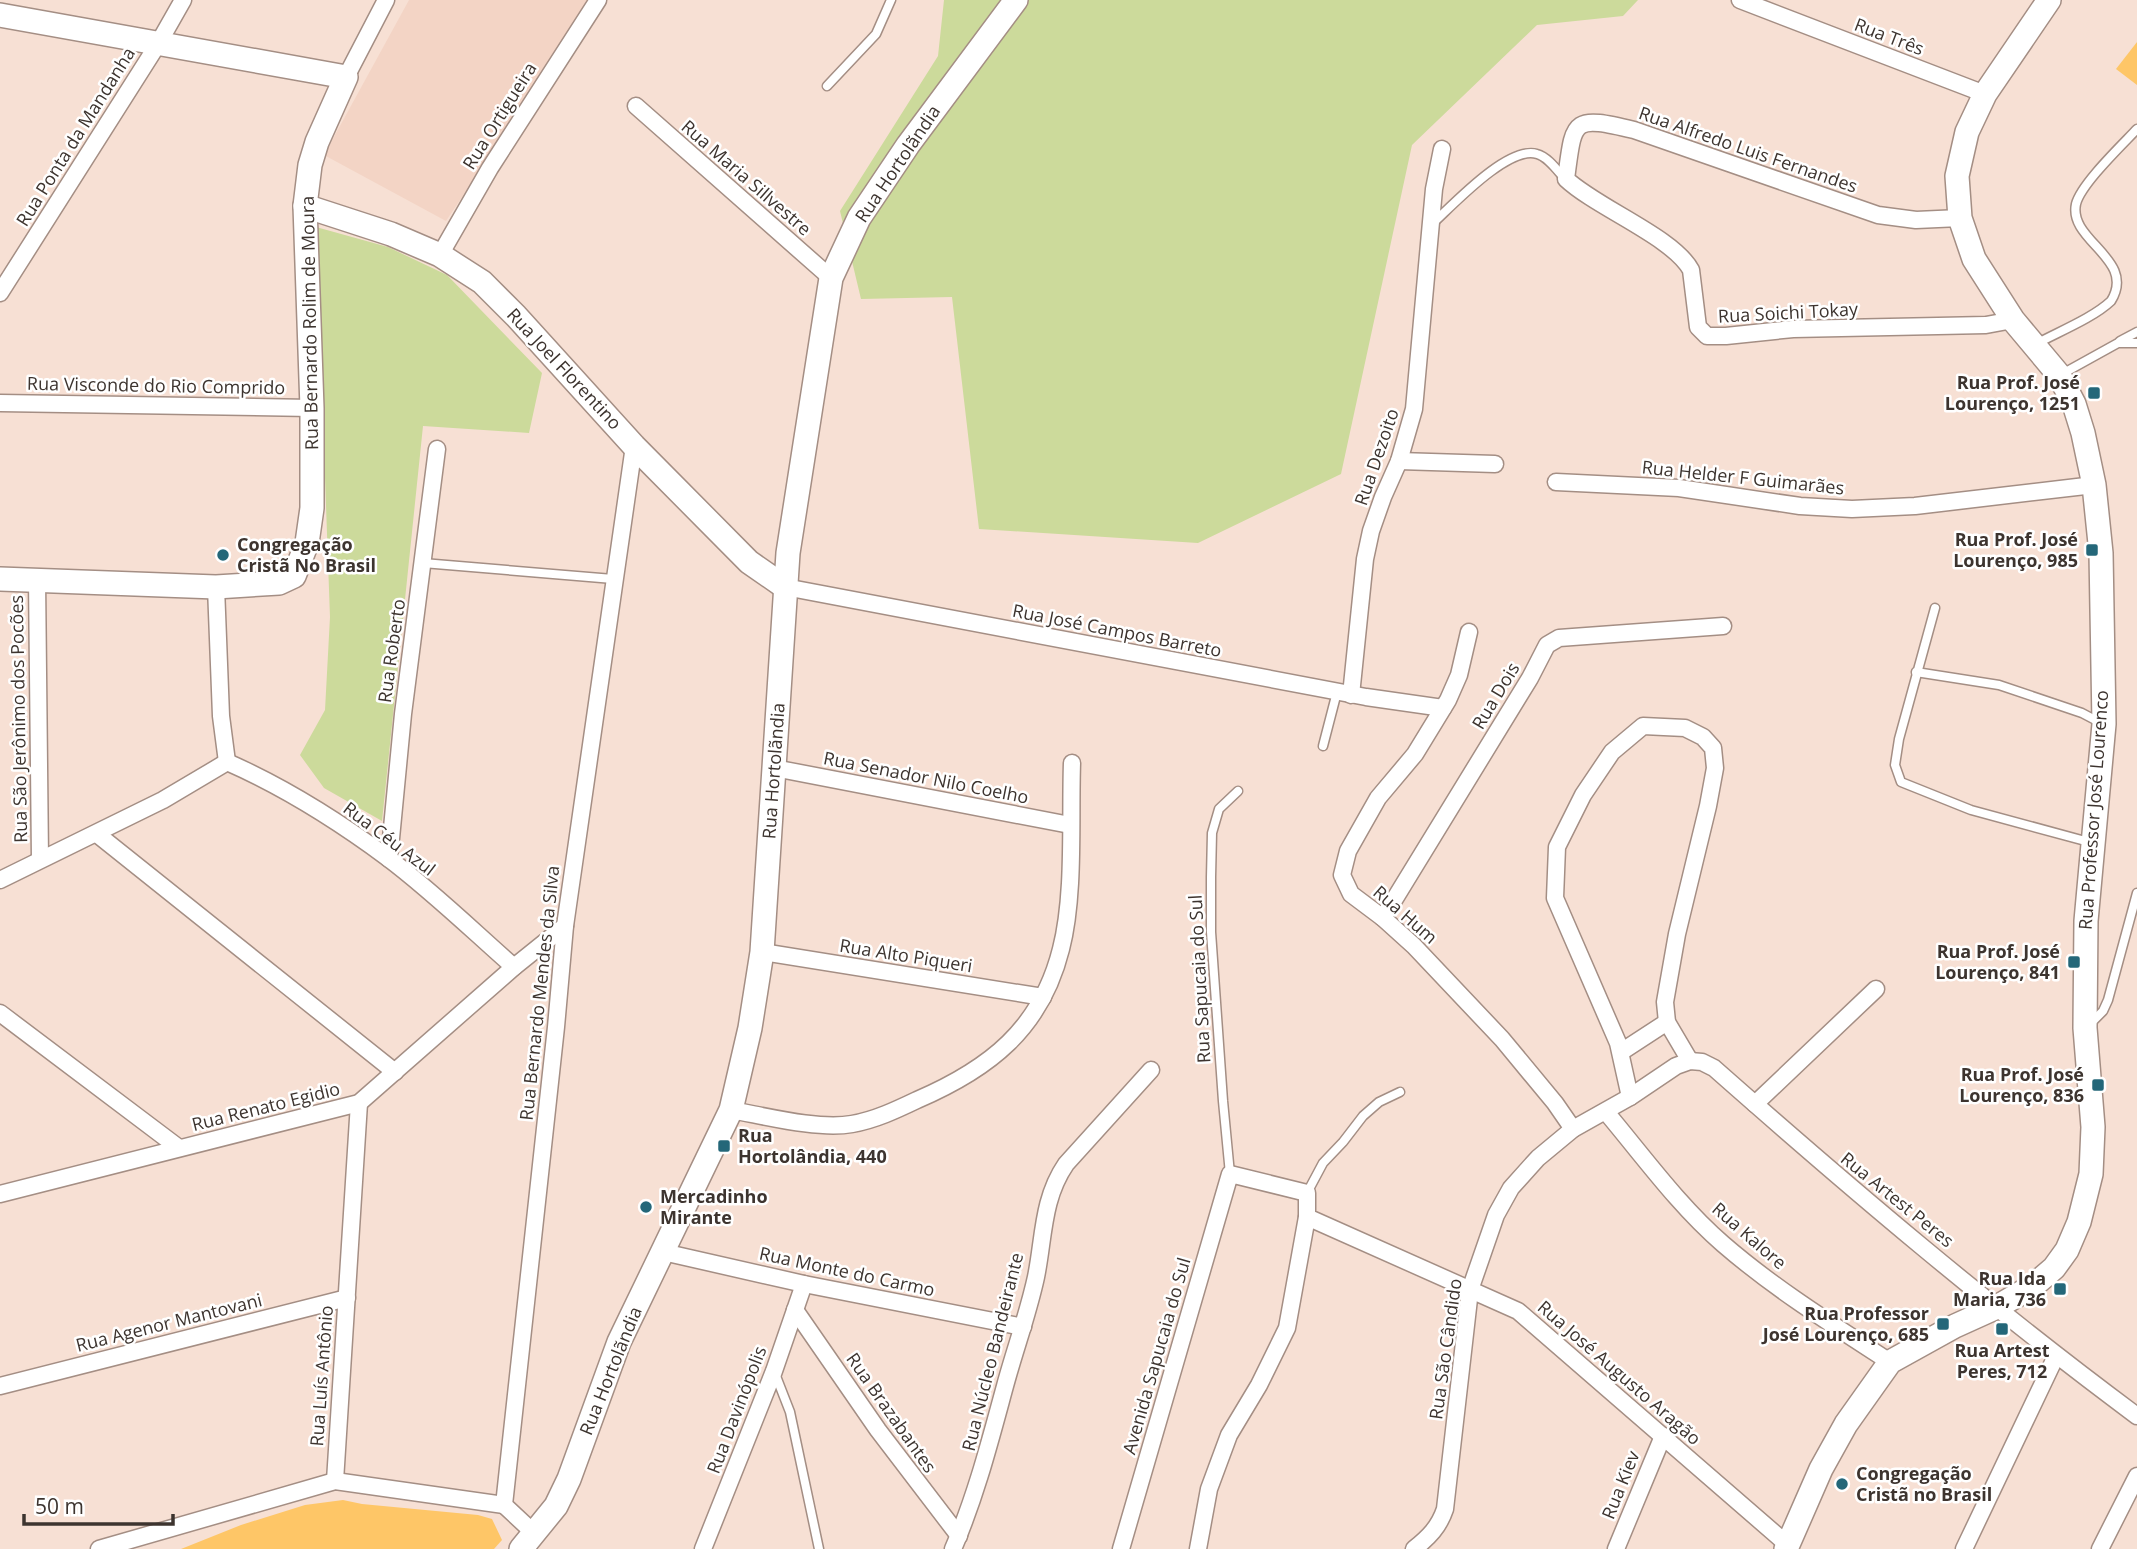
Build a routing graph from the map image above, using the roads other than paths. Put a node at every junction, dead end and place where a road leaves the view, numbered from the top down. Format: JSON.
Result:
{"nodes":[{"id":1,"x":183,"y":0,"type":"edge"},
{"id":2,"x":386,"y":0,"type":"edge"},
{"id":3,"x":598,"y":0,"type":"edge"},
{"id":4,"x":891,"y":0,"type":"edge"},
{"id":5,"x":1016,"y":0,"type":"edge"},
{"id":6,"x":1740,"y":0,"type":"edge"},
{"id":7,"x":2049,"y":0,"type":"edge"},
{"id":8,"x":0,"y":15,"type":"edge"},
{"id":9,"x":158,"y":44,"type":"junction"},
{"id":10,"x":345,"y":77,"type":"junction"},
{"id":11,"x":827,"y":86,"type":"dead end"},
{"id":12,"x":1985,"y":94,"type":"junction"},
{"id":13,"x":636,"y":106,"type":"dead end"},
{"id":14,"x":2137,"y":129,"type":"edge"},
{"id":15,"x":1442,"y":149,"type":"dead end"},
{"id":16,"x":1566,"y":179,"type":"junction"},
{"id":17,"x":305,"y":206,"type":"junction"},
{"id":18,"x":1960,"y":218,"type":"junction"},
{"id":19,"x":1432,"y":224,"type":"junction"},
{"id":20,"x":440,"y":255,"type":"junction"},
{"id":21,"x":831,"y":278,"type":"junction"},
{"id":22,"x":0,"y":293,"type":"edge"},
{"id":23,"x":2013,"y":320,"type":"junction"},
{"id":24,"x":2137,"y":332,"type":"edge"},
{"id":25,"x":2118,"y":343,"type":"junction"},
{"id":26,"x":2137,"y":343,"type":"edge"},
{"id":27,"x":2033,"y":345,"type":"junction"},
{"id":28,"x":2059,"y":375,"type":"junction"},
{"id":29,"x":0,"y":403,"type":"edge"},
{"id":30,"x":312,"y":408,"type":"junction"},
{"id":31,"x":634,"y":446,"type":"junction"},
{"id":32,"x":437,"y":449,"type":"dead end"},
{"id":33,"x":1399,"y":461,"type":"junction"},
{"id":34,"x":1495,"y":464,"type":"dead end"},
{"id":35,"x":1556,"y":482,"type":"dead end"},
{"id":36,"x":2094,"y":485,"type":"junction"},
{"id":37,"x":423,"y":563,"type":"junction"},
{"id":38,"x":0,"y":579,"type":"edge"},
{"id":39,"x":37,"y":579,"type":"junction"},
{"id":40,"x":613,"y":579,"type":"junction"},
{"id":41,"x":216,"y":587,"type":"junction"},
{"id":42,"x":785,"y":587,"type":"junction"},
{"id":43,"x":1935,"y":608,"type":"dead end"},
{"id":44,"x":1723,"y":626,"type":"dead end"},
{"id":45,"x":1469,"y":632,"type":"dead end"},
{"id":46,"x":1916,"y":672,"type":"junction"},
{"id":47,"x":1344,"y":693,"type":"junction"},
{"id":48,"x":1443,"y":708,"type":"junction"},
{"id":49,"x":2104,"y":724,"type":"junction"},
{"id":50,"x":1323,"y":746,"type":"dead end"},
{"id":51,"x":227,"y":762,"type":"junction"},
{"id":52,"x":1072,"y":763,"type":"dead end"},
{"id":53,"x":774,"y":768,"type":"junction"},
{"id":54,"x":1238,"y":791,"type":"dead end"},
{"id":55,"x":1070,"y":825,"type":"junction"},
{"id":56,"x":97,"y":834,"type":"junction"},
{"id":57,"x":2094,"y":843,"type":"junction"},
{"id":58,"x":40,"y":859,"type":"junction"},
{"id":59,"x":389,"y":859,"type":"junction"},
{"id":60,"x":0,"y":880,"type":"edge"},
{"id":61,"x":2137,"y":893,"type":"edge"},
{"id":62,"x":1383,"y":918,"type":"junction"},
{"id":63,"x":565,"y":926,"type":"junction"},
{"id":64,"x":762,"y":952,"type":"junction"},
{"id":65,"x":514,"y":967,"type":"junction"},
{"id":66,"x":1876,"y":989,"type":"dead end"},
{"id":67,"x":1043,"y":997,"type":"junction"},
{"id":68,"x":0,"y":1013,"type":"edge"},
{"id":69,"x":1667,"y":1022,"type":"junction"},
{"id":70,"x":2085,"y":1028,"type":"junction"},
{"id":71,"x":1621,"y":1052,"type":"junction"},
{"id":72,"x":1690,"y":1060,"type":"junction"},
{"id":73,"x":1151,"y":1070,"type":"dead end"},
{"id":74,"x":395,"y":1072,"type":"junction"},
{"id":75,"x":1399,"y":1092,"type":"dead end"},
{"id":76,"x":1630,"y":1097,"type":"junction"},
{"id":77,"x":359,"y":1103,"type":"junction"},
{"id":78,"x":1755,"y":1104,"type":"junction"},
{"id":79,"x":731,"y":1110,"type":"junction"},
{"id":80,"x":1606,"y":1112,"type":"junction"},
{"id":81,"x":1573,"y":1129,"type":"junction"},
{"id":82,"x":179,"y":1148,"type":"junction"},
{"id":83,"x":1230,"y":1174,"type":"junction"},
{"id":84,"x":1307,"y":1193,"type":"junction"},
{"id":85,"x":0,"y":1194,"type":"edge"},
{"id":86,"x":1307,"y":1217,"type":"junction"},
{"id":87,"x":663,"y":1252,"type":"junction"},
{"id":88,"x":804,"y":1284,"type":"junction"},
{"id":89,"x":1470,"y":1290,"type":"junction"},
{"id":90,"x":347,"y":1298,"type":"junction"},
{"id":91,"x":1997,"y":1307,"type":"junction"},
{"id":92,"x":795,"y":1310,"type":"junction"},
{"id":93,"x":1023,"y":1327,"type":"junction"},
{"id":94,"x":2056,"y":1356,"type":"junction"},
{"id":95,"x":1890,"y":1362,"type":"junction"},
{"id":96,"x":774,"y":1371,"type":"junction"},
{"id":97,"x":0,"y":1386,"type":"edge"},
{"id":98,"x":2137,"y":1416,"type":"edge"},
{"id":99,"x":1662,"y":1436,"type":"junction"},
{"id":100,"x":2137,"y":1476,"type":"edge"},
{"id":101,"x":335,"y":1481,"type":"junction"},
{"id":102,"x":504,"y":1504,"type":"junction"},
{"id":103,"x":528,"y":1541,"type":"edge"},
{"id":104,"x":956,"y":1542,"type":"edge"},
{"id":105,"x":1787,"y":1547,"type":"edge"},
{"id":106,"x":99,"y":1549,"type":"edge"},
{"id":107,"x":704,"y":1549,"type":"edge"},
{"id":108,"x":819,"y":1549,"type":"edge"},
{"id":109,"x":1121,"y":1549,"type":"edge"},
{"id":110,"x":1198,"y":1549,"type":"edge"},
{"id":111,"x":1414,"y":1549,"type":"edge"},
{"id":112,"x":1616,"y":1549,"type":"edge"},
{"id":113,"x":1964,"y":1549,"type":"edge"},
{"id":114,"x":2100,"y":1549,"type":"edge"}],
"edges":[{"from":1,"to":9,"type":"street","name":"Rua Ponta da Mandanha"},
{"from":2,"to":10,"type":"street","name":"Rua Bernardo Rolim de Moura"},
{"from":3,"to":20,"type":"street","name":"Rua Ortigueira"},
{"from":4,"to":11,"type":"lane"},
{"from":5,"to":21,"type":"street","name":"Rua Hortolãndia"},
{"from":6,"to":12,"type":"street","name":"Rua Três"},
{"from":7,"to":12,"type":"street","name":"Rua Professor José Lourenco"},
{"from":8,"to":9,"type":"street"},
{"from":9,"to":10,"type":"street"},
{"from":9,"to":22,"type":"street","name":"Rua Ponta da Mandanha"},
{"from":10,"to":17,"type":"street","name":"Rua Bernardo Rolim de Moura"},
{"from":12,"to":18,"type":"street","name":"Rua Professor José Lourenco"},
{"from":13,"to":21,"type":"street","name":"Rua Maria Sillvestre"},
{"from":14,"to":27,"type":"lane"},
{"from":15,"to":19,"type":"street","name":"Rua Dezoito"},
{"from":16,"to":18,"type":"street","name":"Rua Alfredo Luis Fernandes"},
{"from":16,"to":19,"type":"lane"},
{"from":16,"to":23,"type":"street","name":"Rua Soichi Tokay"},
{"from":17,"to":20,"type":"street","name":"Rua Joel Florentino"},
{"from":17,"to":30,"type":"street","name":"Rua Bernardo Rolim de Moura"},
{"from":18,"to":23,"type":"street","name":"Rua Professor José Lourenco"},
{"from":19,"to":33,"type":"street","name":"Rua Dezoito"},
{"from":20,"to":31,"type":"street","name":"Rua Joel Florentino"},
{"from":21,"to":42,"type":"street","name":"Rua Hortolãndia"},
{"from":23,"to":27,"type":"street","name":"Rua Professor José Lourenco"},
{"from":24,"to":25,"type":"lane"},
{"from":25,"to":26,"type":"lane"},
{"from":25,"to":28,"type":"lane"},
{"from":27,"to":28,"type":"street","name":"Rua Professor José Lourenco"},
{"from":28,"to":36,"type":"street","name":"Rua Professor José Lourenco"},
{"from":29,"to":30,"type":"street","name":"Rua Visconde do Rio Comprido"},
{"from":30,"to":41,"type":"street","name":"Rua Bernardo Rolim de Moura"},
{"from":31,"to":40,"type":"street","name":"Rua Bernardo Mendes da Silva"},
{"from":31,"to":42,"type":"street","name":"Rua Joel Florentino"},
{"from":32,"to":37,"type":"street","name":"Rua Roberto"},
{"from":33,"to":34,"type":"street"},
{"from":33,"to":47,"type":"street","name":"Rua Dezoito"},
{"from":35,"to":36,"type":"street","name":"Rua Helder F Guimarães"},
{"from":36,"to":49,"type":"street","name":"Rua Professor José Lourenco"},
{"from":37,"to":40,"type":"lane"},
{"from":37,"to":59,"type":"street","name":"Rua Roberto"},
{"from":38,"to":39,"type":"street"},
{"from":39,"to":41,"type":"street"},
{"from":39,"to":58,"type":"street","name":"Rua São Jerônimo dos Pocões"},
{"from":40,"to":63,"type":"street","name":"Rua Bernardo Mendes da Silva"},
{"from":41,"to":51,"type":"street"},
{"from":42,"to":47,"type":"street","name":"Rua José Campos Barreto"},
{"from":42,"to":53,"type":"street","name":"Rua Hortolãndia"},
{"from":43,"to":46,"type":"lane"},
{"from":44,"to":62,"type":"street","name":"Rua Dois"},
{"from":45,"to":48,"type":"street","name":"Rua Hum"},
{"from":46,"to":49,"type":"lane"},
{"from":46,"to":57,"type":"lane"},
{"from":47,"to":48,"type":"street","name":"Rua José Campos Barreto"},
{"from":47,"to":50,"type":"lane"},
{"from":48,"to":62,"type":"street","name":"Rua Hum"},
{"from":49,"to":57,"type":"street","name":"Rua Professor José Lourenco"},
{"from":51,"to":56,"type":"street"},
{"from":51,"to":59,"type":"street","name":"Rua Céu Azul"},
{"from":52,"to":55,"type":"street"},
{"from":53,"to":55,"type":"street","name":"Rua Senador Nilo Coelho"},
{"from":53,"to":64,"type":"street","name":"Rua Hortolãndia"},
{"from":54,"to":83,"type":"lane","name":"Rua Sapucaia do Sul"},
{"from":55,"to":67,"type":"street"},
{"from":56,"to":58,"type":"street"},
{"from":56,"to":74,"type":"street"},
{"from":57,"to":70,"type":"street","name":"Rua Professor José Lourenco"},
{"from":58,"to":60,"type":"street"},
{"from":59,"to":65,"type":"street","name":"Rua Céu Azul"},
{"from":61,"to":70,"type":"lane"},
{"from":62,"to":81,"type":"street","name":"Rua Hum"},
{"from":63,"to":65,"type":"street","name":"Rua Renato Egidio"},
{"from":63,"to":102,"type":"street","name":"Rua Bernardo Mendes da Silva"},
{"from":64,"to":67,"type":"street","name":"Rua Alto Piqueri"},
{"from":64,"to":79,"type":"street","name":"Rua Hortolãndia"},
{"from":65,"to":74,"type":"street","name":"Rua Renato Egidio"},
{"from":66,"to":78,"type":"street"},
{"from":67,"to":79,"type":"street"},
{"from":68,"to":82,"type":"street"},
{"from":69,"to":71,"type":"street"},
{"from":69,"to":71,"type":"street"},
{"from":69,"to":72,"type":"street"},
{"from":70,"to":91,"type":"street","name":"Rua Professor José Lourenco"},
{"from":71,"to":76,"type":"street"},
{"from":72,"to":76,"type":"street"},
{"from":72,"to":78,"type":"street","name":"Rua Artest Peres"},
{"from":73,"to":93,"type":"street","name":"Rua Núcleo Bandeirante"},
{"from":74,"to":77,"type":"street","name":"Rua Renato Egidio"},
{"from":75,"to":84,"type":"lane"},
{"from":76,"to":80,"type":"street","name":"Rua São Cândido"},
{"from":77,"to":82,"type":"street","name":"Rua Renato Egidio"},
{"from":77,"to":90,"type":"street","name":"Rua Luís Antônio"},
{"from":78,"to":91,"type":"street","name":"Rua Artest Peres"},
{"from":79,"to":87,"type":"street","name":"Rua Hortolãndia"},
{"from":80,"to":81,"type":"street","name":"Rua São Cândido"},
{"from":80,"to":95,"type":"street","name":"Rua Kalore"},
{"from":81,"to":89,"type":"street","name":"Rua São Cândido"},
{"from":82,"to":85,"type":"street","name":"Rua Renato Egidio"},
{"from":83,"to":84,"type":"street"},
{"from":83,"to":109,"type":"street","name":"Avenida Sapucaia do Sul"},
{"from":84,"to":86,"type":"street"},
{"from":86,"to":89,"type":"street","name":"Rua José Augusto Aragão"},
{"from":86,"to":110,"type":"street"},
{"from":87,"to":88,"type":"street","name":"Rua Monte do Carmo"},
{"from":87,"to":103,"type":"street","name":"Rua Hortolãndia"},
{"from":88,"to":92,"type":"street","name":"Rua Davinópolis"},
{"from":88,"to":93,"type":"street","name":"Rua Monte do Carmo"},
{"from":89,"to":99,"type":"street","name":"Rua José Augusto Aragão"},
{"from":89,"to":111,"type":"street","name":"Rua São Cândido"},
{"from":90,"to":97,"type":"street","name":"Rua Agenor Mantovani"},
{"from":90,"to":101,"type":"street","name":"Rua Luís Antônio"},
{"from":91,"to":94,"type":"street","name":"Rua Artest Peres"},
{"from":91,"to":95,"type":"street","name":"Rua Professor José Lourenco"},
{"from":92,"to":96,"type":"street","name":"Rua Davinópolis"},
{"from":92,"to":104,"type":"street","name":"Rua Brazabantes"},
{"from":93,"to":104,"type":"street","name":"Rua Núcleo Bandeirante"},
{"from":94,"to":98,"type":"street","name":"Rua Artest Peres"},
{"from":94,"to":113,"type":"street"},
{"from":95,"to":105,"type":"street","name":"Rua Professor José Lourenco"},
{"from":96,"to":107,"type":"street","name":"Rua Davinópolis"},
{"from":96,"to":108,"type":"lane"},
{"from":99,"to":105,"type":"street","name":"Rua José Augusto Aragão"},
{"from":99,"to":112,"type":"street","name":"Rua Kiev"},
{"from":100,"to":114,"type":"street"},
{"from":101,"to":102,"type":"street"},
{"from":101,"to":106,"type":"street"},
{"from":102,"to":103,"type":"street"}]}
